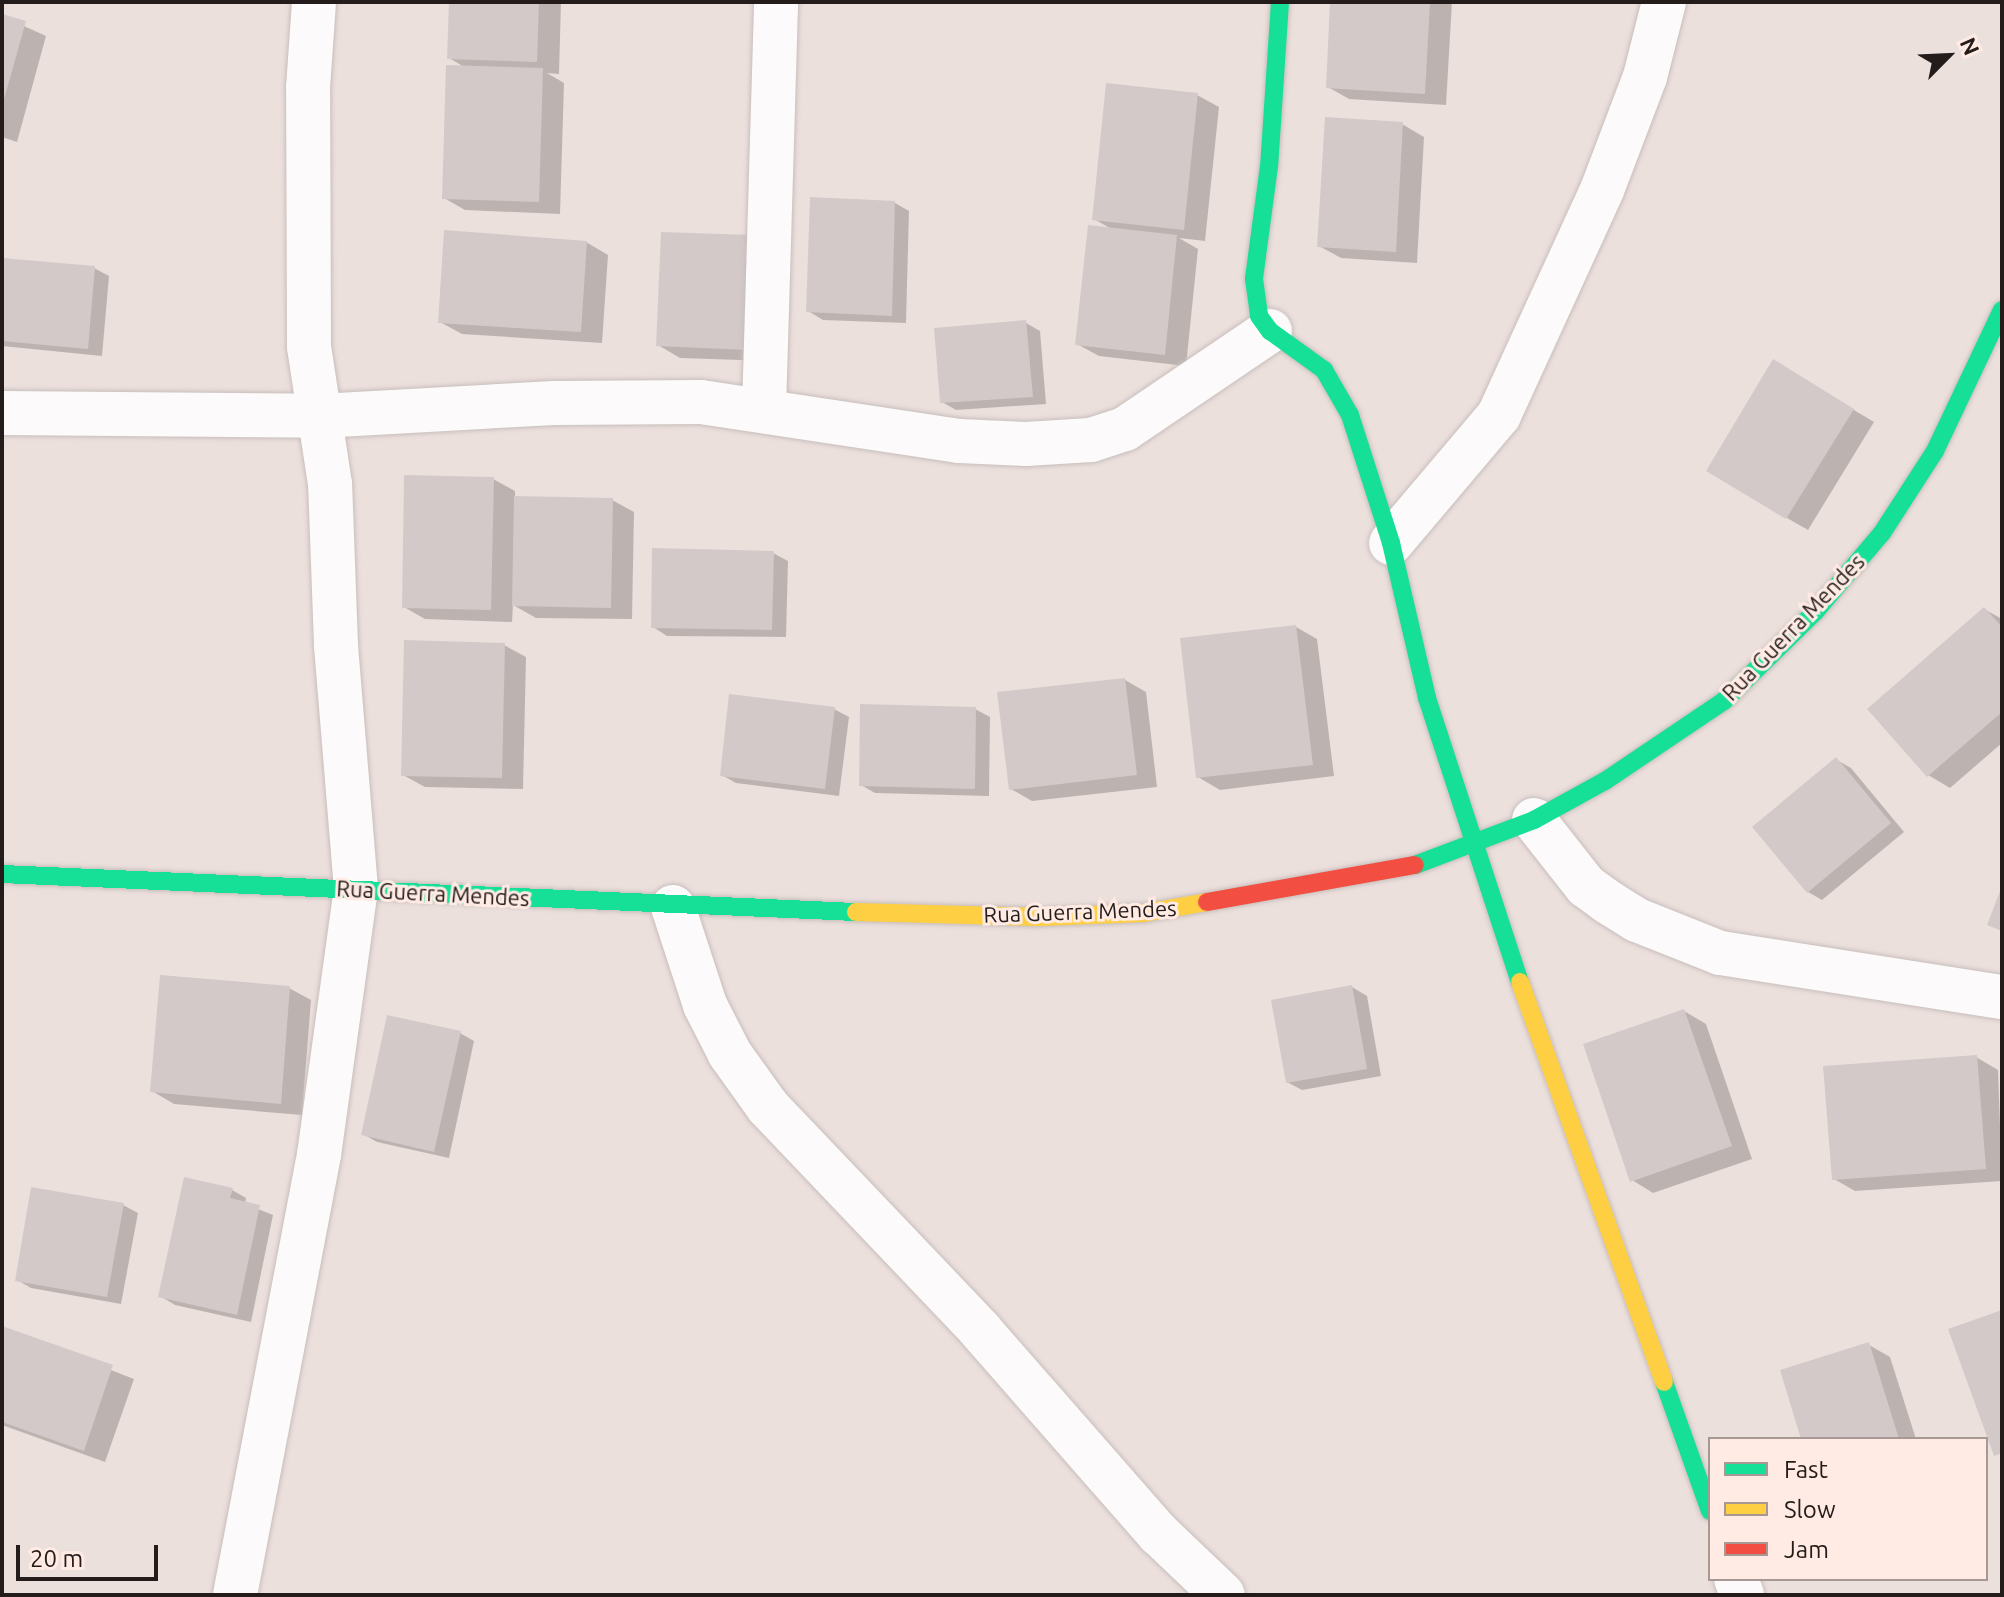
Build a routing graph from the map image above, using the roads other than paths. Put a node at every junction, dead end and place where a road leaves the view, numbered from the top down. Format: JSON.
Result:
{"nodes":[{"id":1,"x":314,"y":2,"type":"edge"},
{"id":2,"x":776,"y":2,"type":"edge"},
{"id":3,"x":1280,"y":2,"type":"edge"},
{"id":4,"x":1664,"y":2,"type":"edge"},
{"id":5,"x":2002,"y":310,"type":"edge"},
{"id":6,"x":1270,"y":331,"type":"junction"},
{"id":7,"x":764,"y":410,"type":"junction"},
{"id":8,"x":2,"y":413,"type":"edge"},
{"id":9,"x":320,"y":416,"type":"junction"},
{"id":10,"x":1391,"y":543,"type":"junction"},
{"id":11,"x":1534,"y":820,"type":"junction"},
{"id":12,"x":1472,"y":847,"type":"junction"},
{"id":13,"x":2,"y":874,"type":"edge"},
{"id":14,"x":356,"y":889,"type":"junction"},
{"id":15,"x":673,"y":907,"type":"junction"},
{"id":16,"x":2002,"y":997,"type":"edge"},
{"id":17,"x":1708,"y":1505,"type":"edge"},
{"id":18,"x":235,"y":1595,"type":"edge"},
{"id":19,"x":1223,"y":1595,"type":"edge"}],
"edges":[{"from":1,"to":9,"type":"street"},
{"from":2,"to":7,"type":"street"},
{"from":3,"to":6,"type":"street"},
{"from":4,"to":10,"type":"street"},
{"from":5,"to":11,"type":"street","name":"Rua Guerra Mendes"},
{"from":6,"to":7,"type":"street"},
{"from":6,"to":10,"type":"street"},
{"from":7,"to":9,"type":"street"},
{"from":8,"to":9,"type":"street"},
{"from":9,"to":14,"type":"street"},
{"from":10,"to":12,"type":"street"},
{"from":11,"to":12,"type":"street","name":"Rua Guerra Mendes"},
{"from":11,"to":16,"type":"street"},
{"from":12,"to":15,"type":"street","name":"Rua Guerra Mendes"},
{"from":12,"to":17,"type":"street"},
{"from":13,"to":14,"type":"street","name":"Rua Guerra Mendes"},
{"from":14,"to":15,"type":"street","name":"Rua Guerra Mendes"},
{"from":14,"to":18,"type":"street"},
{"from":15,"to":19,"type":"street"}]}
